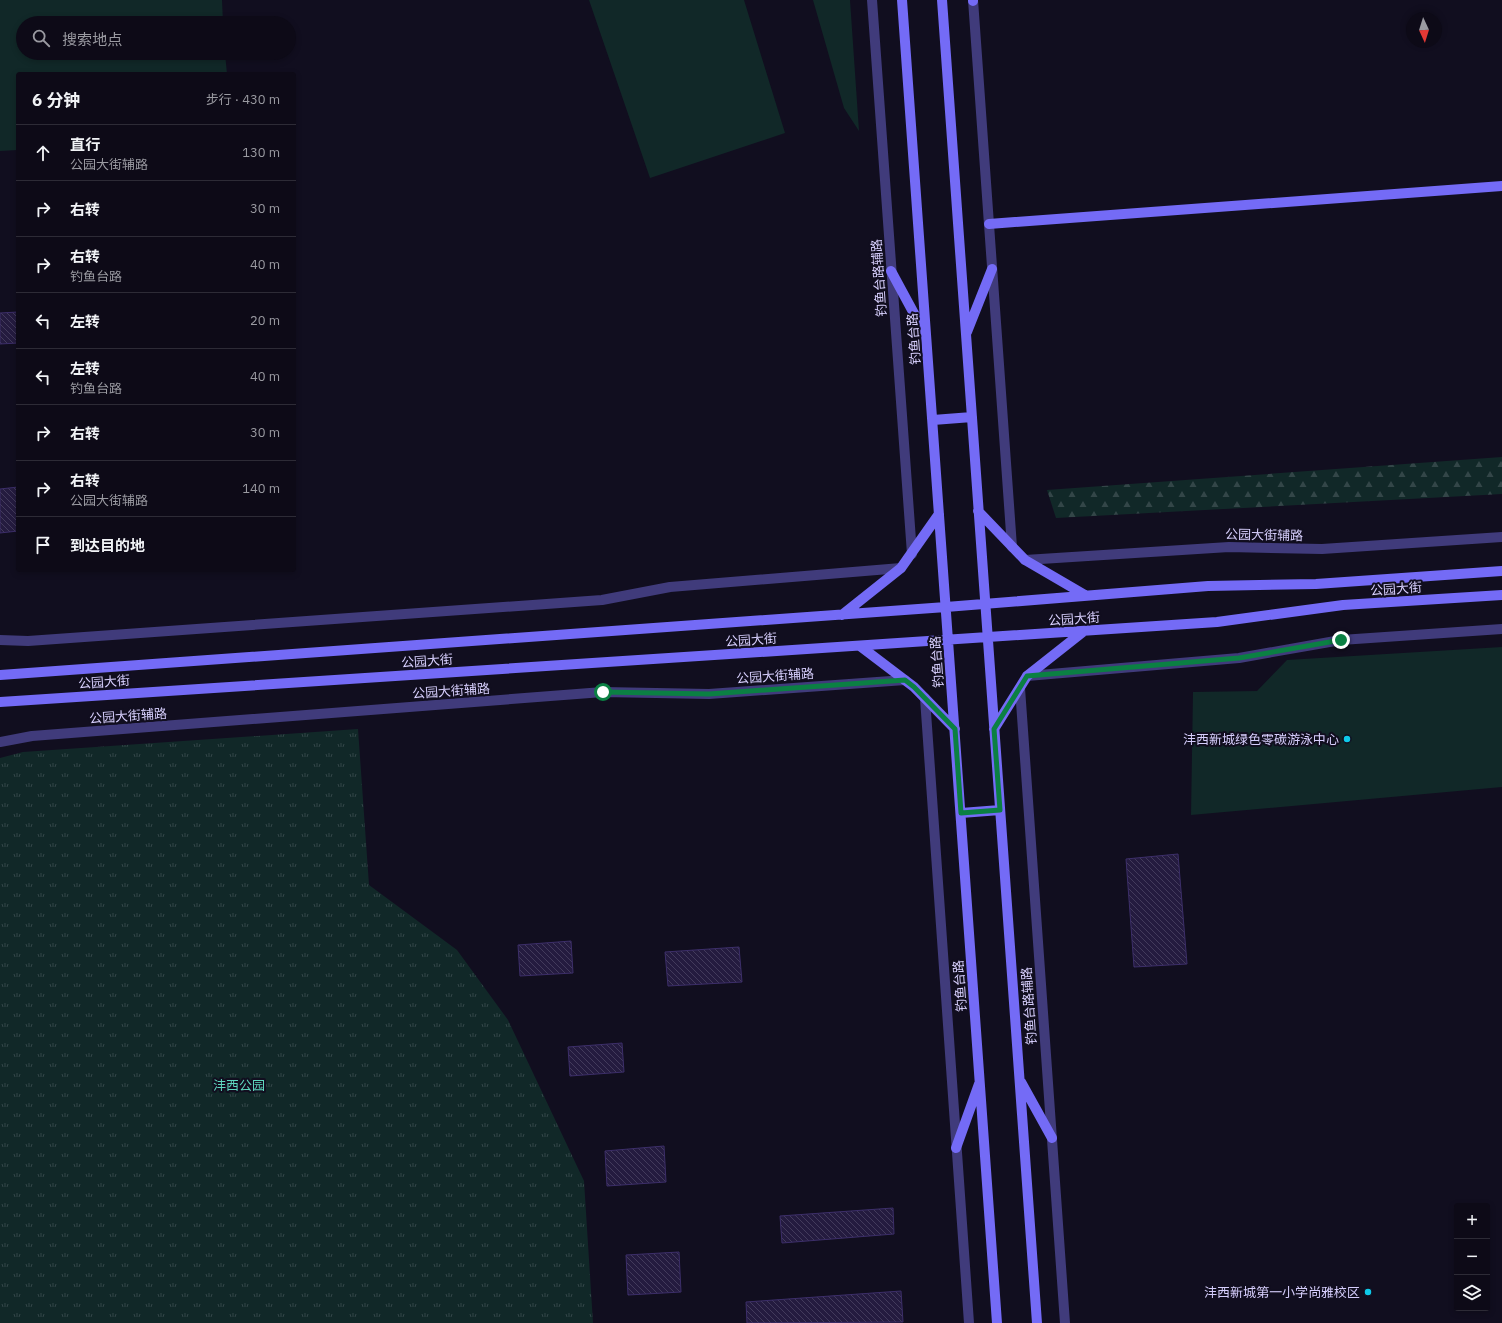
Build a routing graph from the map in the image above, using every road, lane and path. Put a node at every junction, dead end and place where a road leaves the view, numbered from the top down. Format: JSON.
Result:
{"nodes":[{"id":1,"x":872,"y":0,"type":"edge"},
{"id":2,"x":902,"y":0,"type":"edge"},
{"id":3,"x":942,"y":0,"type":"edge"},
{"id":4,"x":973,"y":0,"type":"edge"},
{"id":5,"x":1502,"y":186,"type":"edge"},
{"id":6,"x":989,"y":224,"type":"junction"},
{"id":7,"x":992,"y":269,"type":"junction"},
{"id":8,"x":891,"y":271,"type":"junction"},
{"id":9,"x":966,"y":335,"type":"junction"},
{"id":10,"x":927,"y":337,"type":"junction"},
{"id":11,"x":972,"y":417,"type":"junction"},
{"id":12,"x":933,"y":420,"type":"junction"},
{"id":13,"x":978,"y":511,"type":"junction"},
{"id":14,"x":939,"y":514,"type":"junction"},
{"id":15,"x":1502,"y":537,"type":"edge"},
{"id":16,"x":1012,"y":547,"type":"junction"},
{"id":17,"x":912,"y":554,"type":"junction"},
{"id":18,"x":1025,"y":560,"type":"junction"},
{"id":19,"x":901,"y":568,"type":"junction"},
{"id":20,"x":1502,"y":571,"type":"edge"},
{"id":21,"x":1085,"y":595,"type":"junction"},
{"id":22,"x":1502,"y":595,"type":"edge"},
{"id":23,"x":985,"y":603,"type":"junction"},
{"id":24,"x":946,"y":607,"type":"junction"},
{"id":25,"x":842,"y":615,"type":"junction"},
{"id":26,"x":1502,"y":629,"type":"edge"},
{"id":27,"x":1084,"y":631,"type":"junction"},
{"id":28,"x":988,"y":638,"type":"junction"},
{"id":29,"x":0,"y":640,"type":"edge"},
{"id":30,"x":949,"y":640,"type":"junction"},
{"id":31,"x":860,"y":646,"type":"junction"},
{"id":32,"x":0,"y":674,"type":"edge"},
{"id":33,"x":1027,"y":676,"type":"junction"},
{"id":34,"x":905,"y":680,"type":"junction"},
{"id":35,"x":1020,"y":688,"type":"junction"},
{"id":36,"x":925,"y":698,"type":"junction"},
{"id":37,"x":0,"y":702,"type":"edge"},
{"id":38,"x":955,"y":729,"type":"junction"},
{"id":39,"x":994,"y":729,"type":"junction"},
{"id":40,"x":0,"y":742,"type":"edge"},
{"id":41,"x":1000,"y":810,"type":"junction"},
{"id":42,"x":961,"y":813,"type":"junction"},
{"id":43,"x":1020,"y":1078,"type":"junction"},
{"id":44,"x":980,"y":1080,"type":"junction"},
{"id":45,"x":1052,"y":1138,"type":"junction"},
{"id":46,"x":956,"y":1148,"type":"junction"},
{"id":47,"x":969,"y":1323,"type":"edge"},
{"id":48,"x":998,"y":1323,"type":"edge"},
{"id":49,"x":1037,"y":1323,"type":"edge"},
{"id":50,"x":1065,"y":1323,"type":"edge"}],
"edges":[{"from":1,"to":8,"type":"street","name":"钓鱼台路辅路"},
{"from":2,"to":10,"type":"main road","name":"钓鱼台路"},
{"from":3,"to":9,"type":"main road"},
{"from":4,"to":6,"type":"street"},
{"from":5,"to":6,"type":"main road"},
{"from":6,"to":7,"type":"street"},
{"from":7,"to":9,"type":"main road"},
{"from":7,"to":16,"type":"street"},
{"from":8,"to":10,"type":"main road"},
{"from":8,"to":17,"type":"street","name":"钓鱼台路辅路"},
{"from":9,"to":11,"type":"main road"},
{"from":10,"to":12,"type":"main road","name":"钓鱼台路"},
{"from":11,"to":12,"type":"main road"},
{"from":11,"to":13,"type":"main road"},
{"from":12,"to":14,"type":"main road","name":"钓鱼台路"},
{"from":13,"to":16,"type":"main road"},
{"from":13,"to":23,"type":"main road"},
{"from":14,"to":17,"type":"main road"},
{"from":14,"to":24,"type":"main road","name":"钓鱼台路"},
{"from":15,"to":18,"type":"street","name":"公园大街辅路"},
{"from":16,"to":18,"type":"main road"},
{"from":17,"to":19,"type":"main road"},
{"from":18,"to":21,"type":"main road"},
{"from":19,"to":25,"type":"main road"},
{"from":19,"to":29,"type":"street"},
{"from":20,"to":21,"type":"main road","name":"公园大街"},
{"from":21,"to":23,"type":"main road","name":"公园大街"},
{"from":22,"to":27,"type":"main road","name":"公园大街"},
{"from":23,"to":24,"type":"main road","name":"公园大街"},
{"from":23,"to":28,"type":"main road"},
{"from":24,"to":25,"type":"main road","name":"公园大街"},
{"from":24,"to":30,"type":"main road","name":"钓鱼台路"},
{"from":25,"to":32,"type":"main road","name":"公园大街"},
{"from":26,"to":33,"type":"street"},
{"from":27,"to":28,"type":"main road","name":"公园大街"},
{"from":27,"to":33,"type":"main road"},
{"from":28,"to":30,"type":"main road","name":"公园大街"},
{"from":28,"to":39,"type":"main road"},
{"from":30,"to":31,"type":"main road","name":"公园大街"},
{"from":30,"to":38,"type":"main road","name":"钓鱼台路"},
{"from":31,"to":34,"type":"main road"},
{"from":31,"to":37,"type":"main road","name":"公园大街"},
{"from":33,"to":35,"type":"main road"},
{"from":34,"to":36,"type":"main road"},
{"from":34,"to":40,"type":"street","name":"公园大街辅路"},
{"from":35,"to":39,"type":"main road"},
{"from":35,"to":45,"type":"street","name":"钓鱼台路辅路"},
{"from":36,"to":38,"type":"main road"},
{"from":36,"to":46,"type":"street"},
{"from":38,"to":42,"type":"main road","name":"钓鱼台路"},
{"from":39,"to":41,"type":"main road"},
{"from":41,"to":42,"type":"main road"},
{"from":41,"to":43,"type":"main road"},
{"from":42,"to":44,"type":"main road","name":"钓鱼台路"},
{"from":43,"to":45,"type":"main road"},
{"from":43,"to":49,"type":"main road"},
{"from":44,"to":46,"type":"main road"},
{"from":44,"to":48,"type":"main road","name":"钓鱼台路"},
{"from":45,"to":50,"type":"street","name":"钓鱼台路辅路"},
{"from":46,"to":47,"type":"street"}]}
